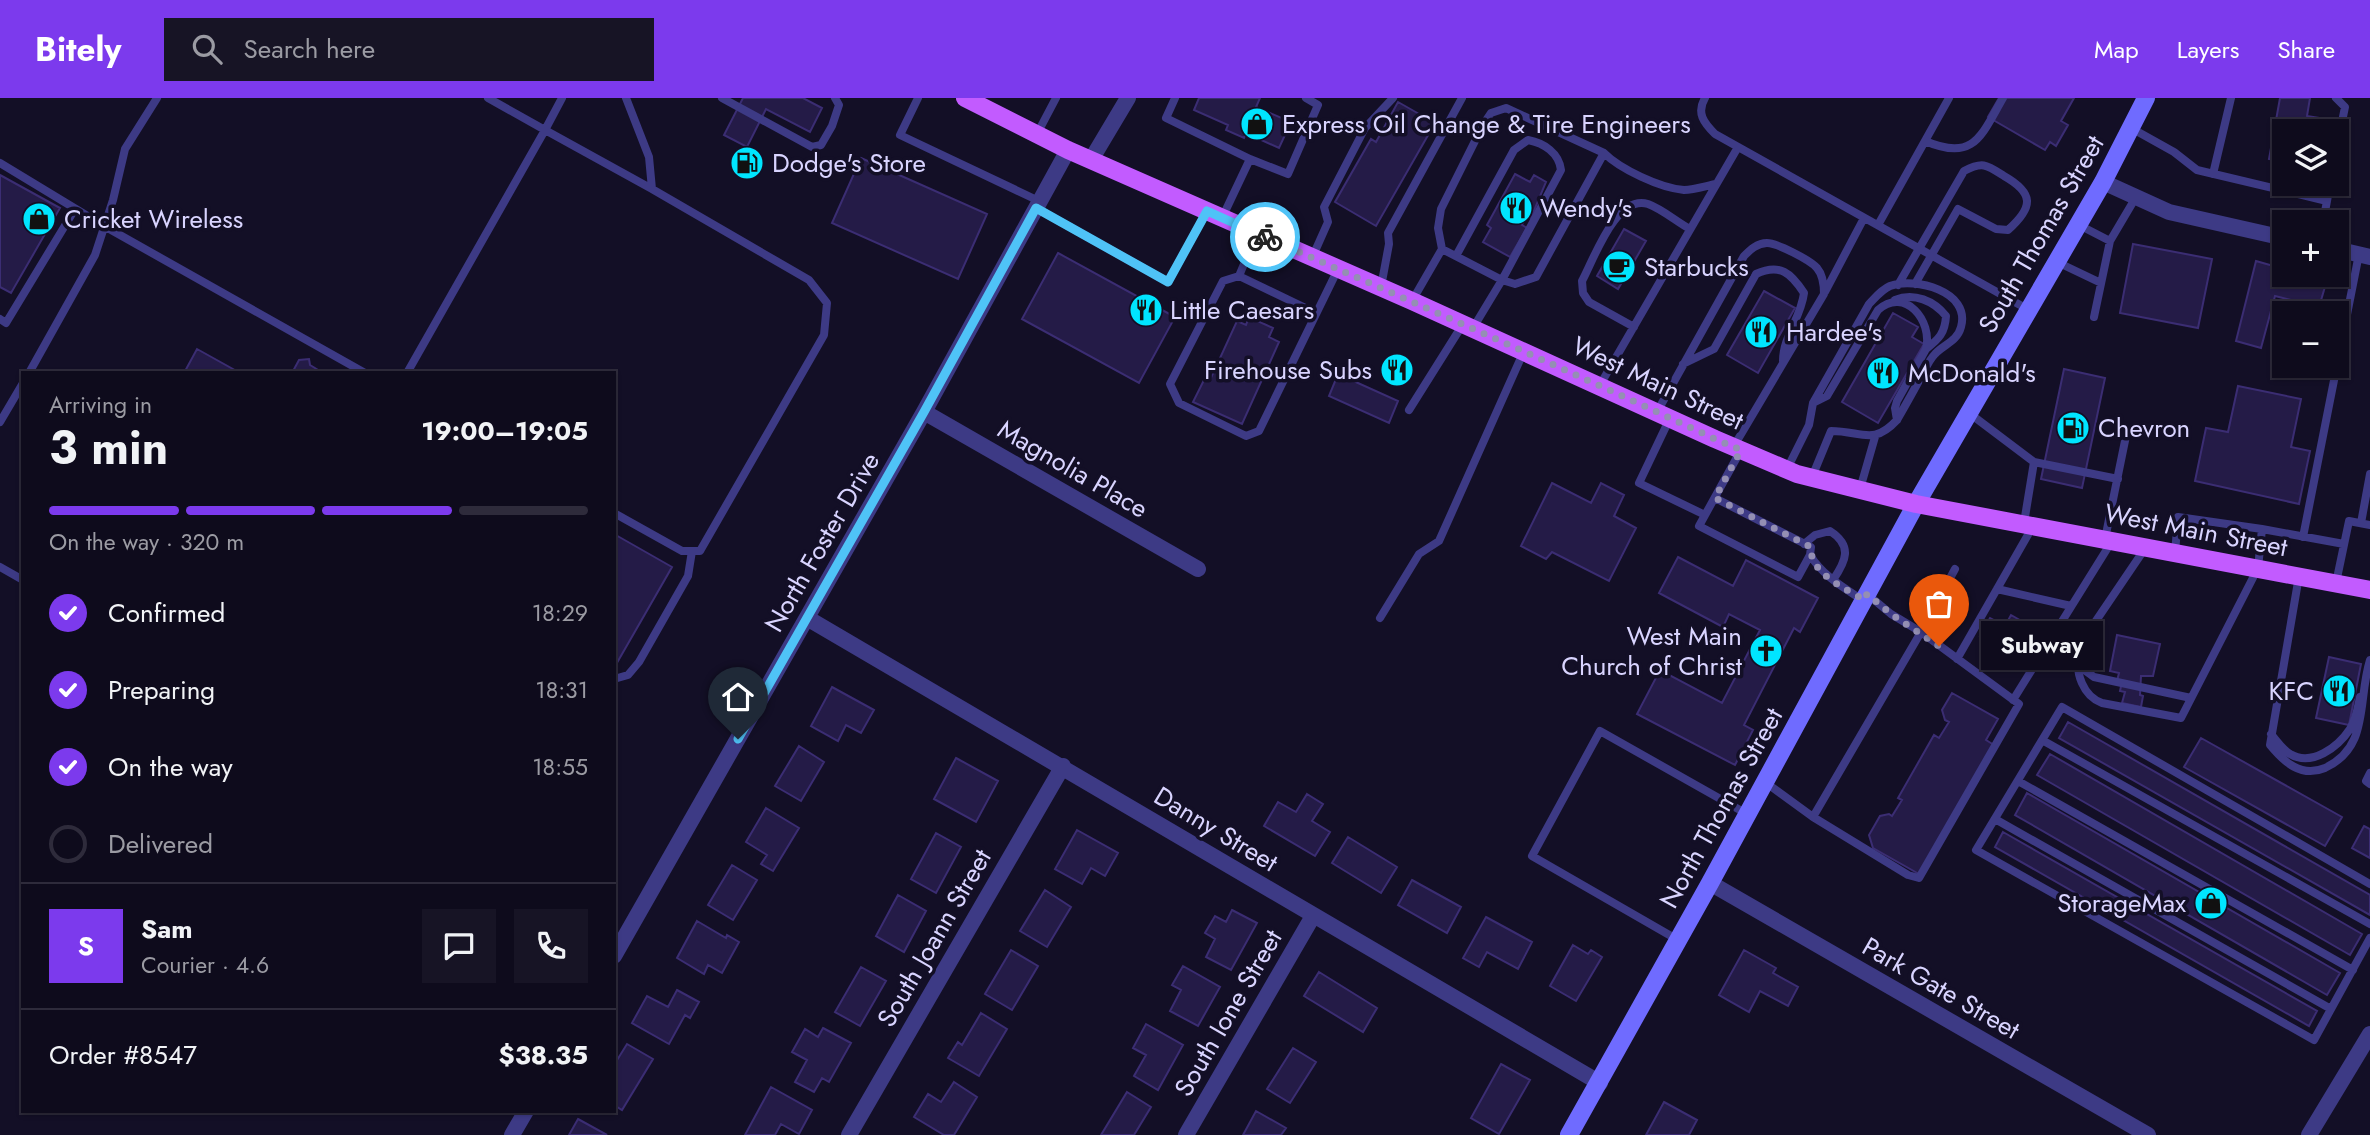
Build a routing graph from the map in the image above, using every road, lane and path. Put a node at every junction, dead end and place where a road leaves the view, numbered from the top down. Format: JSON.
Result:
{"nodes":[{"id":1,"x":156,"y":98,"type":"edge"},
{"id":2,"x":488,"y":98,"type":"edge"},
{"id":3,"x":562,"y":98,"type":"edge"},
{"id":4,"x":626,"y":98,"type":"edge"},
{"id":5,"x":722,"y":98,"type":"edge"},
{"id":6,"x":835,"y":98,"type":"edge"},
{"id":7,"x":918,"y":98,"type":"edge"},
{"id":8,"x":965,"y":98,"type":"edge"},
{"id":9,"x":1056,"y":98,"type":"edge"},
{"id":10,"x":1128,"y":98,"type":"edge"},
{"id":11,"x":1175,"y":98,"type":"edge"},
{"id":12,"x":1306,"y":98,"type":"edge"},
{"id":13,"x":1393,"y":98,"type":"edge"},
{"id":14,"x":1462,"y":98,"type":"edge"},
{"id":15,"x":1705,"y":98,"type":"edge"},
{"id":16,"x":1949,"y":98,"type":"edge"},
{"id":17,"x":2003,"y":98,"type":"edge"},
{"id":18,"x":2146,"y":98,"type":"edge"},
{"id":19,"x":2231,"y":98,"type":"edge"},
{"id":20,"x":2336,"y":98,"type":"edge"},
{"id":21,"x":2343,"y":119,"type":"edge"},
{"id":22,"x":2131,"y":128,"type":"junction"},
{"id":23,"x":544,"y":130,"type":"junction"},
{"id":24,"x":1037,"y":134,"type":"junction"},
{"id":25,"x":1925,"y":141,"type":"junction"},
{"id":26,"x":1738,"y":147,"type":"junction"},
{"id":27,"x":1068,"y":150,"type":"junction"},
{"id":28,"x":1604,"y":153,"type":"junction"},
{"id":29,"x":1250,"y":159,"type":"junction"},
{"id":30,"x":1091,"y":160,"type":"junction"},
{"id":31,"x":0,"y":163,"type":"edge"},
{"id":32,"x":2214,"y":174,"type":"junction"},
{"id":33,"x":2103,"y":182,"type":"junction"},
{"id":34,"x":1716,"y":184,"type":"junction"},
{"id":35,"x":652,"y":189,"type":"junction"},
{"id":36,"x":2328,"y":196,"type":"edge"},
{"id":37,"x":2136,"y":197,"type":"junction"},
{"id":38,"x":1948,"y":198,"type":"junction"},
{"id":39,"x":2327,"y":201,"type":"junction"},
{"id":40,"x":1038,"y":204,"type":"junction"},
{"id":41,"x":75,"y":209,"type":"junction"},
{"id":42,"x":1958,"y":209,"type":"junction"},
{"id":43,"x":2325,"y":210,"type":"edge"},
{"id":44,"x":1214,"y":214,"type":"junction"},
{"id":45,"x":1864,"y":218,"type":"junction"},
{"id":46,"x":1878,"y":225,"type":"junction"},
{"id":47,"x":2079,"y":225,"type":"junction"},
{"id":48,"x":104,"y":226,"type":"junction"},
{"id":49,"x":1690,"y":229,"type":"junction"},
{"id":50,"x":1257,"y":233,"type":"junction"},
{"id":51,"x":2272,"y":235,"type":"edge"},
{"id":52,"x":2110,"y":241,"type":"junction"},
{"id":53,"x":1920,"y":248,"type":"junction"},
{"id":54,"x":1442,"y":249,"type":"junction"},
{"id":55,"x":1931,"y":255,"type":"junction"},
{"id":56,"x":1456,"y":256,"type":"junction"},
{"id":57,"x":2365,"y":256,"type":"edge"},
{"id":58,"x":1312,"y":258,"type":"junction"},
{"id":59,"x":2057,"y":262,"type":"junction"},
{"id":60,"x":1338,"y":269,"type":"junction"},
{"id":61,"x":1239,"y":276,"type":"junction"},
{"id":62,"x":1502,"y":280,"type":"junction"},
{"id":63,"x":2101,"y":283,"type":"junction"},
{"id":64,"x":1915,"y":284,"type":"junction"},
{"id":65,"x":1898,"y":285,"type":"junction"},
{"id":66,"x":1381,"y":287,"type":"junction"},
{"id":67,"x":1824,"y":295,"type":"junction"},
{"id":68,"x":1412,"y":300,"type":"junction"},
{"id":69,"x":1892,"y":302,"type":"junction"},
{"id":70,"x":2029,"y":310,"type":"junction"},
{"id":71,"x":1316,"y":313,"type":"junction"},
{"id":72,"x":2094,"y":317,"type":"dead end"},
{"id":73,"x":0,"y":319,"type":"edge"},
{"id":74,"x":1468,"y":326,"type":"junction"},
{"id":75,"x":1634,"y":327,"type":"junction"},
{"id":76,"x":1926,"y":349,"type":"junction"},
{"id":77,"x":1524,"y":351,"type":"junction"},
{"id":78,"x":1684,"y":364,"type":"junction"},
{"id":79,"x":1783,"y":364,"type":"junction"},
{"id":80,"x":30,"y":371,"type":"edge"},
{"id":81,"x":361,"y":371,"type":"edge"},
{"id":82,"x":408,"y":371,"type":"edge"},
{"id":83,"x":1600,"y":385,"type":"junction"},
{"id":84,"x":21,"y":386,"type":"edge"},
{"id":85,"x":1813,"y":403,"type":"junction"},
{"id":86,"x":1409,"y":410,"type":"dead end"},
{"id":87,"x":924,"y":412,"type":"junction"},
{"id":88,"x":1969,"y":413,"type":"junction"},
{"id":89,"x":1663,"y":415,"type":"junction"},
{"id":90,"x":1897,"y":420,"type":"junction"},
{"id":91,"x":0,"y":422,"type":"edge"},
{"id":92,"x":2127,"y":431,"type":"dead end"},
{"id":93,"x":1875,"y":437,"type":"junction"},
{"id":94,"x":1737,"y":448,"type":"junction"},
{"id":95,"x":2034,"y":462,"type":"junction"},
{"id":96,"x":1787,"y":469,"type":"junction"},
{"id":97,"x":2370,"y":474,"type":"edge"},
{"id":98,"x":1812,"y":477,"type":"junction"},
{"id":99,"x":2118,"y":479,"type":"junction"},
{"id":100,"x":1860,"y":489,"type":"junction"},
{"id":101,"x":1715,"y":498,"type":"junction"},
{"id":102,"x":1916,"y":504,"type":"junction"},
{"id":103,"x":616,"y":514,"type":"edge"},
{"id":104,"x":1705,"y":515,"type":"junction"},
{"id":105,"x":2365,"y":524,"type":"edge"},
{"id":106,"x":2028,"y":525,"type":"junction"},
{"id":107,"x":2262,"y":529,"type":"junction"},
{"id":108,"x":2303,"y":537,"type":"junction"},
{"id":109,"x":2108,"y":540,"type":"junction"},
{"id":110,"x":1804,"y":544,"type":"junction"},
{"id":111,"x":2344,"y":544,"type":"junction"},
{"id":112,"x":2146,"y":547,"type":"junction"},
{"id":113,"x":692,"y":551,"type":"junction"},
{"id":114,"x":2175,"y":553,"type":"junction"},
{"id":115,"x":1810,"y":555,"type":"junction"},
{"id":116,"x":0,"y":567,"type":"edge"},
{"id":117,"x":2258,"y":568,"type":"junction"},
{"id":118,"x":1198,"y":569,"type":"dead end"},
{"id":119,"x":1955,"y":569,"type":"dead end"},
{"id":120,"x":2299,"y":576,"type":"junction"},
{"id":121,"x":21,"y":579,"type":"edge"},
{"id":122,"x":1833,"y":580,"type":"junction"},
{"id":123,"x":2336,"y":583,"type":"junction"},
{"id":124,"x":1997,"y":589,"type":"junction"},
{"id":125,"x":2370,"y":590,"type":"edge"},
{"id":126,"x":1866,"y":597,"type":"junction"},
{"id":127,"x":2071,"y":606,"type":"junction"},
{"id":128,"x":807,"y":618,"type":"junction"},
{"id":129,"x":1380,"y":618,"type":"dead end"},
{"id":130,"x":1921,"y":632,"type":"junction"},
{"id":131,"x":1957,"y":659,"type":"junction"},
{"id":132,"x":2369,"y":664,"type":"edge"},
{"id":133,"x":2079,"y":666,"type":"junction"},
{"id":134,"x":616,"y":678,"type":"edge"},
{"id":135,"x":2191,"y":698,"type":"junction"},
{"id":136,"x":2013,"y":700,"type":"junction"},
{"id":137,"x":2272,"y":734,"type":"junction"},
{"id":138,"x":2042,"y":740,"type":"junction"},
{"id":139,"x":1063,"y":766,"type":"junction"},
{"id":140,"x":2370,"y":773,"type":"edge"},
{"id":141,"x":2018,"y":781,"type":"junction"},
{"id":142,"x":1765,"y":782,"type":"junction"},
{"id":143,"x":2370,"y":784,"type":"edge"},
{"id":144,"x":1747,"y":814,"type":"junction"},
{"id":145,"x":1813,"y":817,"type":"junction"},
{"id":146,"x":1995,"y":819,"type":"junction"},
{"id":147,"x":1710,"y":883,"type":"junction"},
{"id":148,"x":2370,"y":884,"type":"edge"},
{"id":149,"x":1313,"y":916,"type":"junction"},
{"id":150,"x":2370,"y":924,"type":"edge"},
{"id":151,"x":2370,"y":938,"type":"edge"},
{"id":152,"x":1678,"y":940,"type":"junction"},
{"id":153,"x":616,"y":952,"type":"edge"},
{"id":154,"x":2353,"y":970,"type":"junction"},
{"id":155,"x":2331,"y":1009,"type":"junction"},
{"id":156,"x":2370,"y":1034,"type":"edge"},
{"id":157,"x":2364,"y":1056,"type":"edge"},
{"id":158,"x":1600,"y":1083,"type":"junction"},
{"id":159,"x":525,"y":1113,"type":"edge"},
{"id":160,"x":512,"y":1135,"type":"edge"},
{"id":161,"x":849,"y":1135,"type":"edge"},
{"id":162,"x":1186,"y":1135,"type":"edge"},
{"id":163,"x":1569,"y":1135,"type":"edge"},
{"id":164,"x":2147,"y":1135,"type":"edge"},
{"id":165,"x":2309,"y":1135,"type":"edge"}],
"edges":[{"from":1,"to":48,"type":"lane"},
{"from":2,"to":23,"type":"lane"},
{"from":3,"to":23,"type":"lane"},
{"from":4,"to":35,"type":"lane"},
{"from":5,"to":6,"type":"lane"},
{"from":7,"to":40,"type":"lane"},
{"from":8,"to":24,"type":"main road","name":"West Main Street"},
{"from":9,"to":24,"type":"lane"},
{"from":10,"to":30,"type":"street"},
{"from":11,"to":29,"type":"lane"},
{"from":12,"to":29,"type":"lane"},
{"from":13,"to":58,"type":"lane"},
{"from":14,"to":66,"type":"lane"},
{"from":15,"to":26,"type":"lane"},
{"from":16,"to":25,"type":"lane"},
{"from":17,"to":25,"type":"lane"},
{"from":18,"to":22,"type":"street","name":"South Thomas Street"},
{"from":19,"to":32,"type":"lane"},
{"from":20,"to":21,"type":"lane"},
{"from":22,"to":32,"type":"lane"},
{"from":22,"to":33,"type":"street","name":"South Thomas Street"},
{"from":23,"to":35,"type":"lane"},
{"from":23,"to":82,"type":"lane"},
{"from":24,"to":27,"type":"main road","name":"West Main Street"},
{"from":25,"to":46,"type":"lane"},
{"from":26,"to":34,"type":"lane"},
{"from":26,"to":45,"type":"lane"},
{"from":27,"to":30,"type":"main road","name":"West Main Street"},
{"from":27,"to":40,"type":"street","name":"North Foster Drive"},
{"from":28,"to":34,"type":"lane"},
{"from":28,"to":54,"type":"lane"},
{"from":28,"to":62,"type":"lane"},
{"from":29,"to":44,"type":"lane"},
{"from":30,"to":44,"type":"main road","name":"West Main Street"},
{"from":31,"to":41,"type":"lane"},
{"from":32,"to":39,"type":"lane"},
{"from":33,"to":37,"type":"street"},
{"from":33,"to":47,"type":"street","name":"South Thomas Street"},
{"from":34,"to":49,"type":"lane"},
{"from":35,"to":113,"type":"lane"},
{"from":36,"to":39,"type":"lane"},
{"from":37,"to":51,"type":"street"},
{"from":37,"to":52,"type":"lane"},
{"from":38,"to":42,"type":"lane"},
{"from":38,"to":42,"type":"lane"},
{"from":38,"to":53,"type":"lane"},
{"from":39,"to":43,"type":"lane"},
{"from":40,"to":44,"type":"lane"},
{"from":40,"to":87,"type":"street","name":"North Foster Drive"},
{"from":41,"to":48,"type":"lane"},
{"from":41,"to":73,"type":"lane"},
{"from":42,"to":55,"type":"lane"},
{"from":44,"to":50,"type":"main road","name":"West Main Street"},
{"from":45,"to":46,"type":"lane"},
{"from":45,"to":67,"type":"lane"},
{"from":46,"to":53,"type":"lane"},
{"from":47,"to":52,"type":"lane"},
{"from":47,"to":59,"type":"street","name":"South Thomas Street"},
{"from":48,"to":80,"type":"lane"},
{"from":48,"to":81,"type":"lane"},
{"from":49,"to":75,"type":"lane"},
{"from":49,"to":75,"type":"lane"},
{"from":50,"to":58,"type":"main road","name":"West Main Street"},
{"from":50,"to":61,"type":"lane"},
{"from":52,"to":63,"type":"lane"},
{"from":53,"to":55,"type":"lane"},
{"from":53,"to":65,"type":"lane"},
{"from":54,"to":56,"type":"lane"},
{"from":54,"to":68,"type":"lane"},
{"from":55,"to":64,"type":"lane"},
{"from":55,"to":70,"type":"lane"},
{"from":56,"to":62,"type":"lane"},
{"from":56,"to":62,"type":"lane"},
{"from":57,"to":108,"type":"lane"},
{"from":58,"to":60,"type":"main road","name":"West Main Street"},
{"from":59,"to":63,"type":"lane"},
{"from":59,"to":70,"type":"street","name":"South Thomas Street"},
{"from":60,"to":66,"type":"main road","name":"West Main Street"},
{"from":60,"to":71,"type":"lane"},
{"from":61,"to":71,"type":"lane"},
{"from":61,"to":71,"type":"lane"},
{"from":62,"to":74,"type":"lane"},
{"from":63,"to":72,"type":"lane"},
{"from":64,"to":65,"type":"lane"},
{"from":64,"to":90,"type":"lane"},
{"from":65,"to":85,"type":"lane"},
{"from":66,"to":68,"type":"main road","name":"West Main Street"},
{"from":67,"to":78,"type":"lane"},
{"from":67,"to":79,"type":"lane"},
{"from":68,"to":74,"type":"main road","name":"West Main Street"},
{"from":69,"to":76,"type":"lane"},
{"from":69,"to":76,"type":"lane"},
{"from":69,"to":85,"type":"lane"},
{"from":70,"to":88,"type":"street","name":"South Thomas Street"},
{"from":74,"to":77,"type":"main road","name":"West Main Street"},
{"from":74,"to":86,"type":"lane"},
{"from":75,"to":83,"type":"lane"},
{"from":76,"to":90,"type":"lane"},
{"from":77,"to":83,"type":"main road","name":"West Main Street"},
{"from":77,"to":129,"type":"lane"},
{"from":78,"to":79,"type":"lane"},
{"from":78,"to":89,"type":"lane"},
{"from":79,"to":94,"type":"lane"},
{"from":83,"to":89,"type":"main road","name":"West Main Street"},
{"from":84,"to":91,"type":"lane"},
{"from":85,"to":96,"type":"lane"},
{"from":87,"to":118,"type":"street","name":"Magnolia Place"},
{"from":87,"to":128,"type":"street","name":"North Foster Drive"},
{"from":88,"to":95,"type":"lane"},
{"from":88,"to":102,"type":"street","name":"South Thomas Street"},
{"from":89,"to":94,"type":"main road","name":"West Main Street"},
{"from":89,"to":104,"type":"lane"},
{"from":90,"to":93,"type":"lane"},
{"from":92,"to":99,"type":"lane"},
{"from":93,"to":98,"type":"lane"},
{"from":93,"to":100,"type":"lane"},
{"from":94,"to":96,"type":"main road","name":"West Main Street"},
{"from":94,"to":101,"type":"lane"},
{"from":95,"to":99,"type":"lane"},
{"from":95,"to":106,"type":"lane"},
{"from":96,"to":98,"type":"main road","name":"West Main Street"},
{"from":97,"to":105,"type":"lane"},
{"from":98,"to":100,"type":"main road","name":"West Main Street"},
{"from":99,"to":109,"type":"lane"},
{"from":100,"to":102,"type":"main road","name":"West Main Street"},
{"from":101,"to":104,"type":"lane"},
{"from":101,"to":110,"type":"lane"},
{"from":102,"to":106,"type":"main road","name":"West Main Street"},
{"from":102,"to":126,"type":"street","name":"North Thomas Street"},
{"from":103,"to":113,"type":"lane"},
{"from":104,"to":115,"type":"lane"},
{"from":105,"to":111,"type":"lane"},
{"from":106,"to":109,"type":"main road","name":"West Main Street"},
{"from":106,"to":124,"type":"lane"},
{"from":107,"to":108,"type":"lane"},
{"from":107,"to":114,"type":"lane"},
{"from":107,"to":117,"type":"lane"},
{"from":108,"to":111,"type":"lane"},
{"from":109,"to":112,"type":"main road","name":"West Main Street"},
{"from":109,"to":127,"type":"lane"},
{"from":110,"to":115,"type":"lane"},
{"from":110,"to":122,"type":"lane"},
{"from":111,"to":123,"type":"lane"},
{"from":112,"to":114,"type":"main road","name":"West Main Street"},
{"from":112,"to":133,"type":"lane"},
{"from":113,"to":134,"type":"lane"},
{"from":114,"to":117,"type":"main road","name":"West Main Street"},
{"from":115,"to":122,"type":"lane"},
{"from":116,"to":121,"type":"lane"},
{"from":117,"to":120,"type":"main road","name":"West Main Street"},
{"from":117,"to":135,"type":"lane"},
{"from":119,"to":130,"type":"lane"},
{"from":120,"to":123,"type":"main road","name":"West Main Street"},
{"from":120,"to":137,"type":"lane"},
{"from":122,"to":126,"type":"lane"},
{"from":123,"to":125,"type":"main road","name":"West Main Street"},
{"from":124,"to":127,"type":"lane"},
{"from":124,"to":131,"type":"lane"},
{"from":126,"to":130,"type":"lane"},
{"from":126,"to":142,"type":"street","name":"North Thomas Street"},
{"from":127,"to":136,"type":"lane"},
{"from":128,"to":139,"type":"street","name":"Danny Street"},
{"from":128,"to":153,"type":"street","name":"North Foster Drive"},
{"from":130,"to":131,"type":"lane"},
{"from":130,"to":145,"type":"lane"},
{"from":131,"to":136,"type":"lane"},
{"from":132,"to":137,"type":"lane"},
{"from":132,"to":137,"type":"lane"},
{"from":133,"to":135,"type":"lane"},
{"from":133,"to":135,"type":"lane"},
{"from":136,"to":145,"type":"lane"},
{"from":138,"to":141,"type":"lane"},
{"from":138,"to":148,"type":"lane"},
{"from":138,"to":150,"type":"lane"},
{"from":139,"to":149,"type":"street","name":"Danny Street"},
{"from":139,"to":161,"type":"street","name":"South Joann Street"},
{"from":140,"to":143,"type":"lane"},
{"from":141,"to":146,"type":"lane"},
{"from":141,"to":154,"type":"lane"},
{"from":142,"to":144,"type":"street","name":"North Thomas Street"},
{"from":142,"to":145,"type":"lane"},
{"from":144,"to":147,"type":"street","name":"North Thomas Street"},
{"from":144,"to":152,"type":"lane"},
{"from":146,"to":155,"type":"lane"},
{"from":146,"to":155,"type":"lane"},
{"from":147,"to":152,"type":"street","name":"North Thomas Street"},
{"from":147,"to":164,"type":"street","name":"Park Gate Street"},
{"from":149,"to":158,"type":"street","name":"Danny Street"},
{"from":149,"to":162,"type":"street","name":"South Ione Street"},
{"from":151,"to":154,"type":"lane"},
{"from":152,"to":158,"type":"street","name":"North Thomas Street"},
{"from":154,"to":155,"type":"lane"},
{"from":156,"to":157,"type":"street"},
{"from":157,"to":165,"type":"street"},
{"from":158,"to":163,"type":"street","name":"North Thomas Street"},
{"from":159,"to":160,"type":"street"}]}
